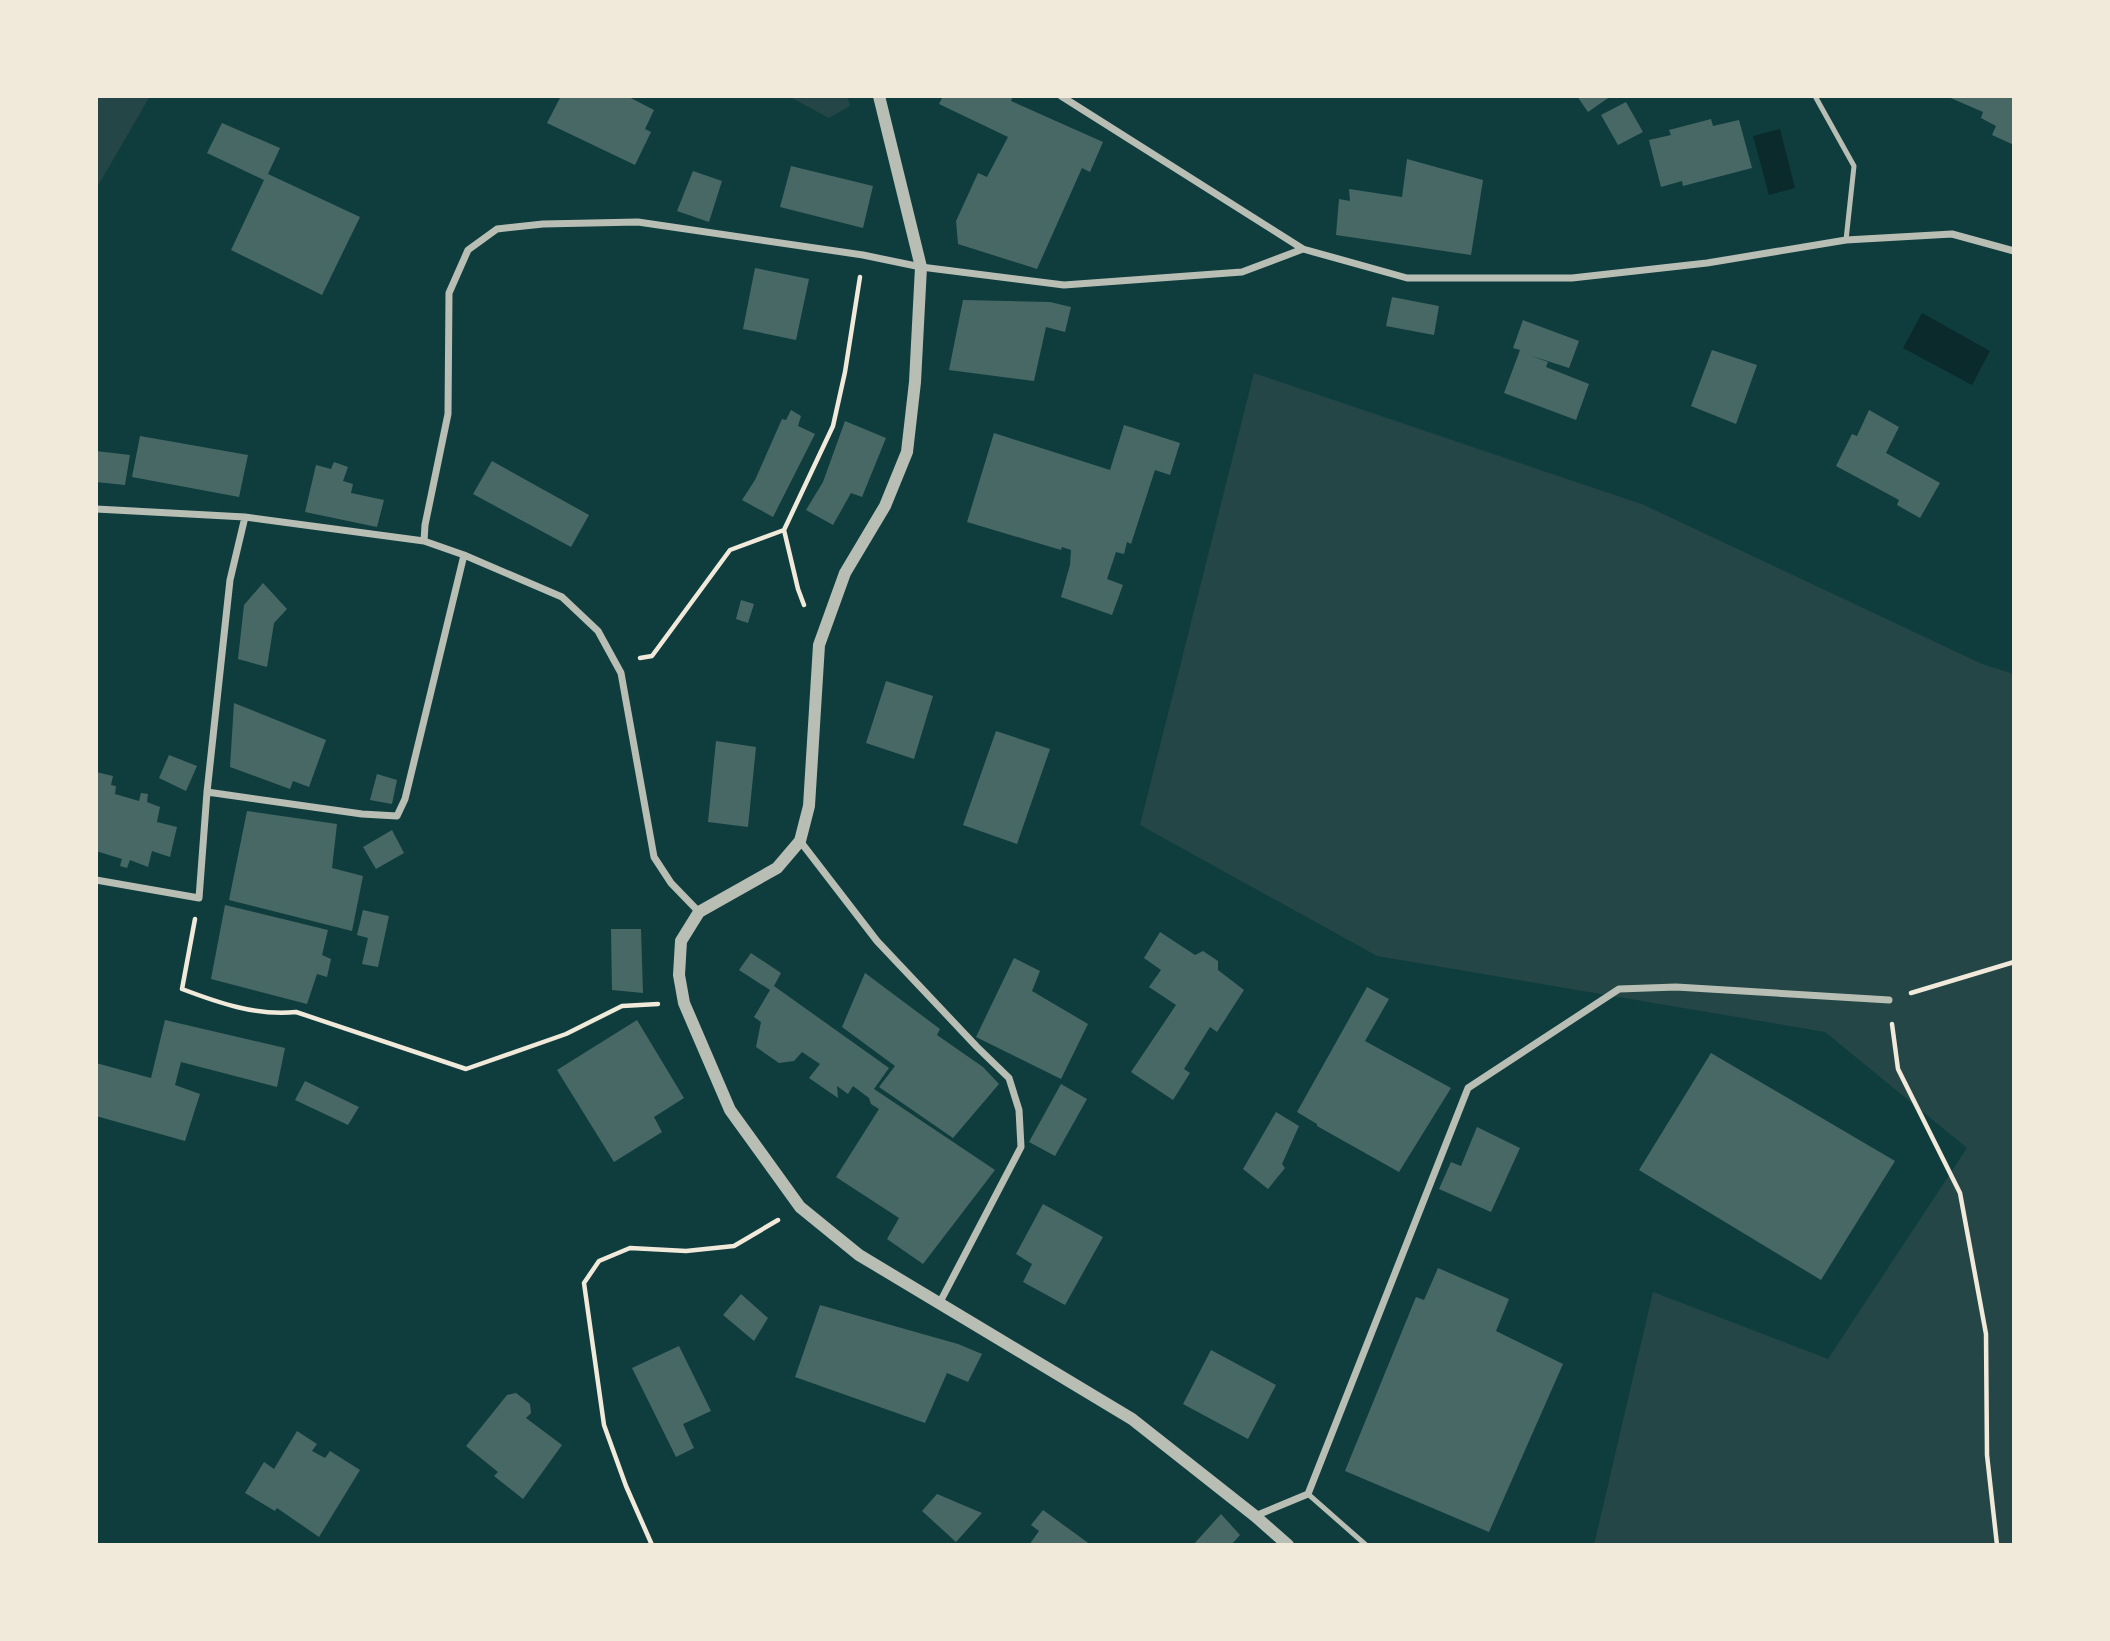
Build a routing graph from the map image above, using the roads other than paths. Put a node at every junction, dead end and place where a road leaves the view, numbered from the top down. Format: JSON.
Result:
{"nodes":[{"id":1,"x":879,"y":96,"type":"edge"},
{"id":2,"x":1061,"y":96,"type":"edge"},
{"id":3,"x":1815,"y":96,"type":"edge"},
{"id":4,"x":1846,"y":240,"type":"junction"},
{"id":5,"x":1303,"y":249,"type":"junction"},
{"id":6,"x":2014,"y":251,"type":"edge"},
{"id":7,"x":921,"y":267,"type":"junction"},
{"id":8,"x":96,"y":509,"type":"edge"},
{"id":9,"x":245,"y":517,"type":"junction"},
{"id":10,"x":424,"y":541,"type":"junction"},
{"id":11,"x":464,"y":555,"type":"junction"},
{"id":12,"x":207,"y":792,"type":"junction"},
{"id":13,"x":800,"y":841,"type":"junction"},
{"id":14,"x":96,"y":880,"type":"edge"},
{"id":15,"x":698,"y":912,"type":"junction"},
{"id":16,"x":1889,"y":1000,"type":"road end"},
{"id":17,"x":939,"y":1304,"type":"junction"},
{"id":18,"x":1308,"y":1494,"type":"junction"},
{"id":19,"x":1255,"y":1516,"type":"junction"},
{"id":20,"x":1288,"y":1545,"type":"edge"},
{"id":21,"x":1366,"y":1545,"type":"edge"}],
"edges":[{"from":1,"to":7,"type":"street"},
{"from":2,"to":5,"type":"street"},
{"from":3,"to":4,"type":"lane"},
{"from":4,"to":5,"type":"street"},
{"from":4,"to":6,"type":"street"},
{"from":5,"to":7,"type":"street"},
{"from":7,"to":10,"type":"street"},
{"from":7,"to":13,"type":"street"},
{"from":8,"to":9,"type":"street"},
{"from":9,"to":10,"type":"street"},
{"from":9,"to":12,"type":"street"},
{"from":10,"to":11,"type":"street"},
{"from":11,"to":12,"type":"street"},
{"from":11,"to":15,"type":"street"},
{"from":12,"to":14,"type":"street"},
{"from":13,"to":15,"type":"street"},
{"from":13,"to":17,"type":"street"},
{"from":15,"to":17,"type":"street"},
{"from":16,"to":18,"type":"street"},
{"from":17,"to":19,"type":"street"},
{"from":18,"to":19,"type":"street"},
{"from":18,"to":21,"type":"lane"},
{"from":19,"to":20,"type":"street"}]}
